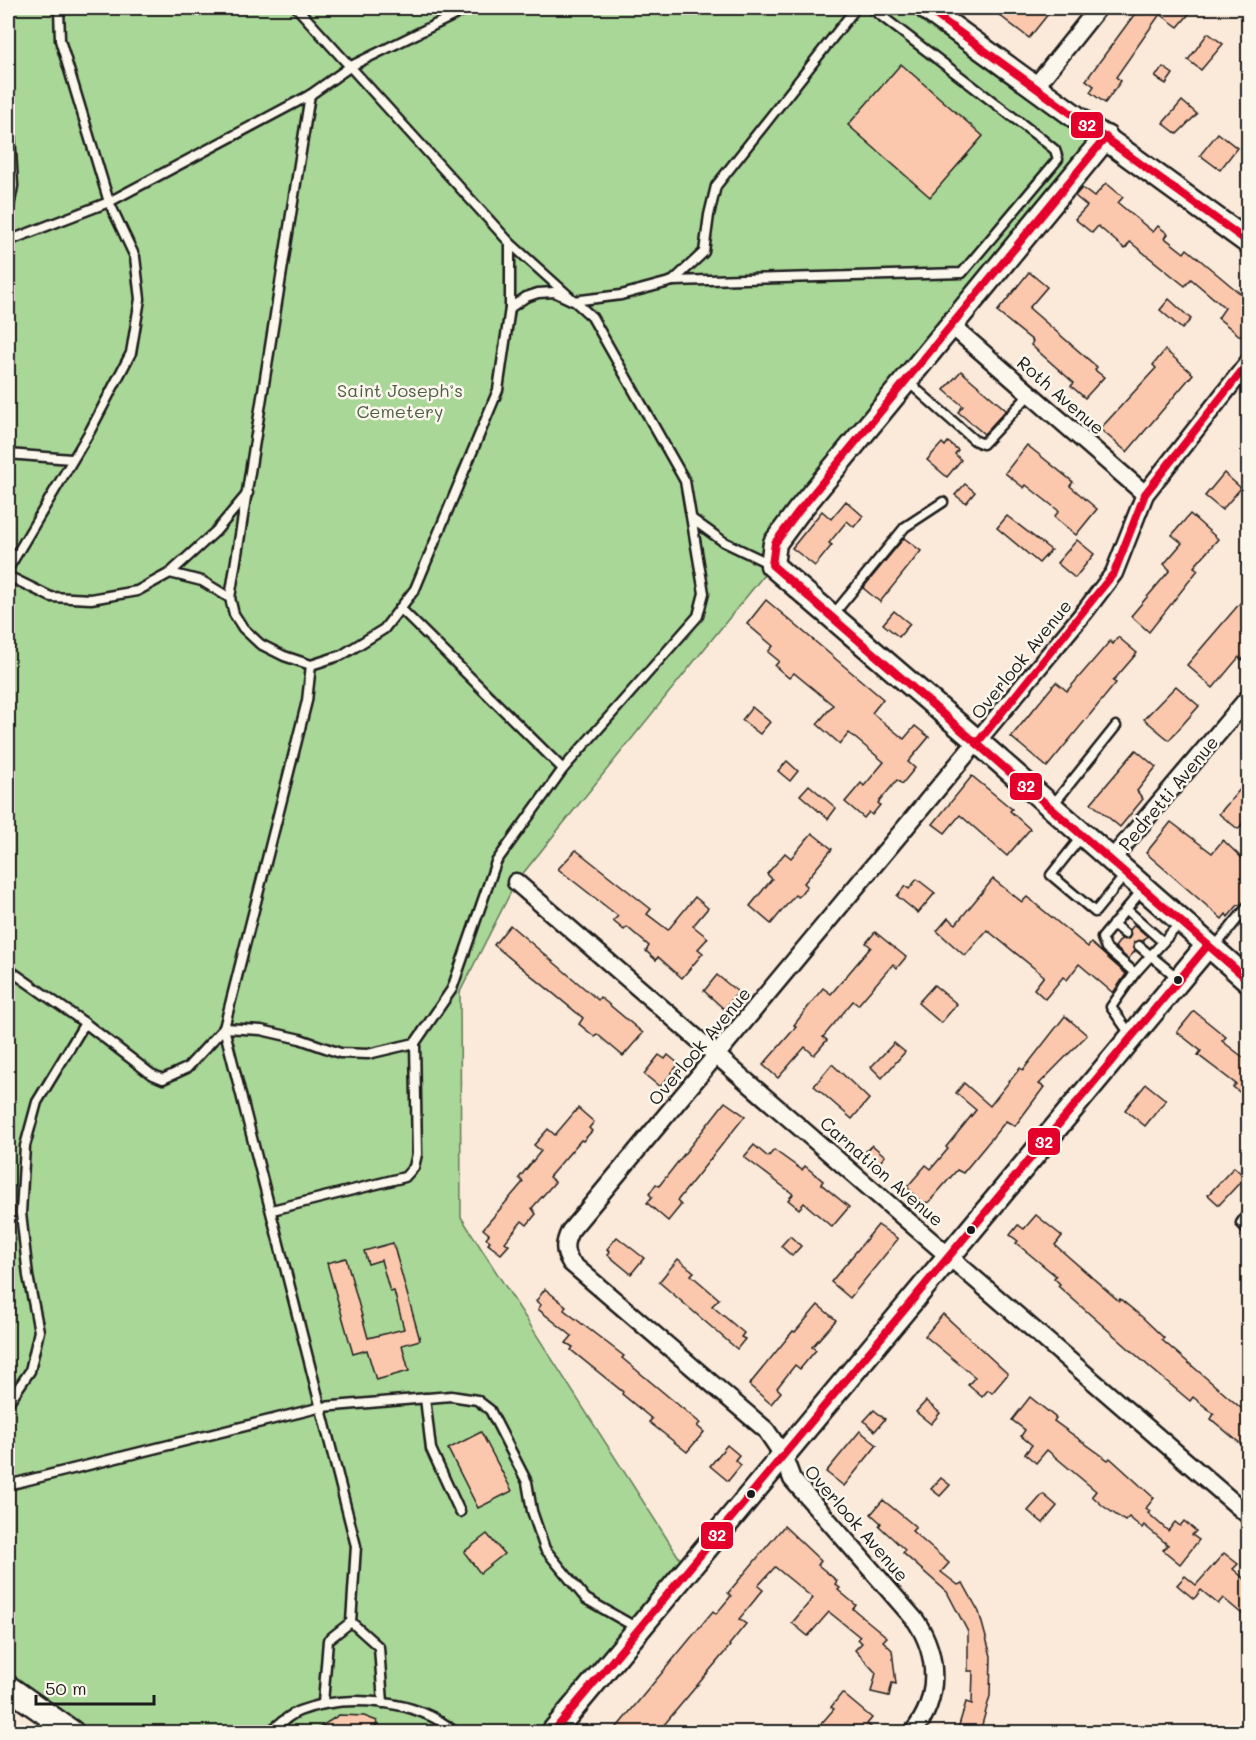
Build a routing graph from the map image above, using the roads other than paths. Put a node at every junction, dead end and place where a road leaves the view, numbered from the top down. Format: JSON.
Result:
{"nodes":[{"id":1,"x":59,"y":8,"type":"edge"},
{"id":2,"x":297,"y":8,"type":"edge"},
{"id":3,"x":469,"y":8,"type":"edge"},
{"id":4,"x":856,"y":8,"type":"edge"},
{"id":5,"x":871,"y":8,"type":"edge"},
{"id":6,"x":926,"y":8,"type":"edge"},
{"id":7,"x":1098,"y":8,"type":"edge"},
{"id":8,"x":351,"y":66,"type":"junction"},
{"id":9,"x":1035,"y":87,"type":"junction"},
{"id":10,"x":310,"y":95,"type":"junction"},
{"id":11,"x":8,"y":96,"type":"edge"},
{"id":12,"x":1106,"y":137,"type":"junction"},
{"id":13,"x":109,"y":202,"type":"junction"},
{"id":14,"x":8,"y":212,"type":"edge"},
{"id":15,"x":8,"y":241,"type":"edge"},
{"id":16,"x":1248,"y":242,"type":"edge"},
{"id":17,"x":510,"y":243,"type":"junction"},
{"id":18,"x":673,"y":281,"type":"junction"},
{"id":19,"x":573,"y":301,"type":"junction"},
{"id":20,"x":510,"y":308,"type":"junction"},
{"id":21,"x":951,"y":325,"type":"junction"},
{"id":22,"x":1248,"y":363,"type":"edge"},
{"id":23,"x":906,"y":380,"type":"junction"},
{"id":24,"x":1030,"y":394,"type":"junction"},
{"id":25,"x":8,"y":454,"type":"edge"},
{"id":26,"x":71,"y":459,"type":"junction"},
{"id":27,"x":248,"y":492,"type":"junction"},
{"id":28,"x":1145,"y":494,"type":"junction"},
{"id":29,"x":944,"y":502,"type":"dead end"},
{"id":30,"x":692,"y":519,"type":"junction"},
{"id":31,"x":772,"y":565,"type":"junction"},
{"id":32,"x":8,"y":569,"type":"edge"},
{"id":33,"x":170,"y":573,"type":"junction"},
{"id":34,"x":8,"y":576,"type":"edge"},
{"id":35,"x":230,"y":598,"type":"junction"},
{"id":36,"x":400,"y":608,"type":"junction"},
{"id":37,"x":832,"y":616,"type":"junction"},
{"id":38,"x":311,"y":665,"type":"junction"},
{"id":39,"x":1248,"y":698,"type":"edge"},
{"id":40,"x":1116,"y":726,"type":"dead end"},
{"id":41,"x":978,"y":742,"type":"junction"},
{"id":42,"x":563,"y":769,"type":"junction"},
{"id":43,"x":1051,"y":806,"type":"junction"},
{"id":44,"x":1083,"y":835,"type":"junction"},
{"id":45,"x":1119,"y":867,"type":"junction"},
{"id":46,"x":516,"y":882,"type":"dead end"},
{"id":47,"x":1143,"y":888,"type":"junction"},
{"id":48,"x":1248,"y":906,"type":"edge"},
{"id":49,"x":1126,"y":909,"type":"junction"},
{"id":50,"x":1181,"y":921,"type":"junction"},
{"id":51,"x":1113,"y":924,"type":"junction"},
{"id":52,"x":1125,"y":934,"type":"dead end"},
{"id":53,"x":1163,"y":942,"type":"junction"},
{"id":54,"x":1139,"y":946,"type":"dead end"},
{"id":55,"x":1210,"y":947,"type":"junction"},
{"id":56,"x":1151,"y":956,"type":"junction"},
{"id":57,"x":8,"y":969,"type":"edge"},
{"id":58,"x":1135,"y":973,"type":"junction"},
{"id":59,"x":1179,"y":979,"type":"junction"},
{"id":60,"x":1248,"y":980,"type":"edge"},
{"id":61,"x":85,"y":1023,"type":"junction"},
{"id":62,"x":224,"y":1028,"type":"junction"},
{"id":63,"x":1131,"y":1036,"type":"junction"},
{"id":64,"x":416,"y":1043,"type":"junction"},
{"id":65,"x":717,"y":1056,"type":"junction"},
{"id":66,"x":272,"y":1210,"type":"junction"},
{"id":67,"x":1248,"y":1213,"type":"edge"},
{"id":68,"x":1248,"y":1230,"type":"edge"},
{"id":69,"x":949,"y":1254,"type":"junction"},
{"id":70,"x":424,"y":1398,"type":"junction"},
{"id":71,"x":8,"y":1403,"type":"edge"},
{"id":72,"x":322,"y":1407,"type":"junction"},
{"id":73,"x":783,"y":1455,"type":"junction"},
{"id":74,"x":8,"y":1485,"type":"edge"},
{"id":75,"x":460,"y":1512,"type":"dead end"},
{"id":76,"x":1248,"y":1515,"type":"edge"},
{"id":77,"x":351,"y":1622,"type":"junction"},
{"id":78,"x":638,"y":1629,"type":"junction"},
{"id":79,"x":8,"y":1687,"type":"edge"},
{"id":80,"x":383,"y":1703,"type":"junction"},
{"id":81,"x":323,"y":1704,"type":"junction"},
{"id":82,"x":72,"y":1732,"type":"edge"},
{"id":83,"x":269,"y":1732,"type":"edge"},
{"id":84,"x":455,"y":1732,"type":"edge"},
{"id":85,"x":553,"y":1732,"type":"edge"},
{"id":86,"x":913,"y":1732,"type":"edge"}],
"edges":[{"from":1,"to":13,"type":"lane"},
{"from":2,"to":8,"type":"lane"},
{"from":3,"to":8,"type":"lane"},
{"from":4,"to":18,"type":"lane"},
{"from":5,"to":18,"type":"lane"},
{"from":6,"to":9,"type":"street"},
{"from":7,"to":9,"type":"street"},
{"from":8,"to":10,"type":"lane"},
{"from":8,"to":17,"type":"lane"},
{"from":9,"to":12,"type":"street"},
{"from":10,"to":13,"type":"lane"},
{"from":10,"to":27,"type":"lane"},
{"from":11,"to":14,"type":"lane"},
{"from":12,"to":16,"type":"street"},
{"from":12,"to":21,"type":"street"},
{"from":13,"to":15,"type":"lane"},
{"from":13,"to":26,"type":"lane"},
{"from":17,"to":19,"type":"lane"},
{"from":17,"to":20,"type":"lane"},
{"from":18,"to":19,"type":"lane"},
{"from":19,"to":20,"type":"lane"},
{"from":19,"to":30,"type":"lane"},
{"from":20,"to":36,"type":"lane"},
{"from":21,"to":23,"type":"street"},
{"from":21,"to":24,"type":"street","name":"Roth Avenue"},
{"from":22,"to":28,"type":"street","name":"Overlook Avenue"},
{"from":23,"to":24,"type":"lane"},
{"from":23,"to":31,"type":"street"},
{"from":24,"to":28,"type":"street","name":"Roth Avenue"},
{"from":25,"to":26,"type":"lane"},
{"from":26,"to":32,"type":"lane"},
{"from":27,"to":33,"type":"lane"},
{"from":27,"to":35,"type":"lane"},
{"from":28,"to":41,"type":"street","name":"Overlook Avenue"},
{"from":29,"to":37,"type":"lane"},
{"from":30,"to":31,"type":"lane"},
{"from":30,"to":42,"type":"lane"},
{"from":31,"to":37,"type":"street"},
{"from":33,"to":34,"type":"lane"},
{"from":33,"to":35,"type":"lane"},
{"from":35,"to":38,"type":"lane"},
{"from":36,"to":38,"type":"lane"},
{"from":36,"to":42,"type":"lane"},
{"from":37,"to":41,"type":"street"},
{"from":38,"to":62,"type":"lane"},
{"from":39,"to":45,"type":"street","name":"Pedretti Avenue"},
{"from":40,"to":43,"type":"lane"},
{"from":41,"to":43,"type":"street"},
{"from":41,"to":65,"type":"street","name":"Overlook Avenue"},
{"from":42,"to":64,"type":"lane"},
{"from":43,"to":44,"type":"street"},
{"from":44,"to":45,"type":"street"},
{"from":44,"to":45,"type":"lane"},
{"from":45,"to":47,"type":"street"},
{"from":46,"to":65,"type":"street","name":"Carnation Avenue"},
{"from":47,"to":49,"type":"lane"},
{"from":47,"to":50,"type":"street"},
{"from":48,"to":55,"type":"lane"},
{"from":49,"to":51,"type":"lane"},
{"from":49,"to":53,"type":"lane"},
{"from":50,"to":53,"type":"lane"},
{"from":50,"to":55,"type":"street"},
{"from":51,"to":52,"type":"lane"},
{"from":51,"to":58,"type":"lane"},
{"from":53,"to":56,"type":"lane"},
{"from":54,"to":56,"type":"lane"},
{"from":55,"to":59,"type":"street"},
{"from":55,"to":60,"type":"street"},
{"from":56,"to":58,"type":"lane"},
{"from":56,"to":59,"type":"lane"},
{"from":57,"to":61,"type":"lane"},
{"from":58,"to":63,"type":"lane"},
{"from":59,"to":63,"type":"street"},
{"from":61,"to":62,"type":"lane"},
{"from":61,"to":71,"type":"lane"},
{"from":62,"to":64,"type":"lane"},
{"from":62,"to":66,"type":"lane"},
{"from":63,"to":69,"type":"street"},
{"from":64,"to":66,"type":"lane"},
{"from":65,"to":69,"type":"street","name":"Carnation Avenue"},
{"from":65,"to":73,"type":"street","name":"Overlook Avenue"},
{"from":66,"to":72,"type":"lane"},
{"from":67,"to":68,"type":"lane"},
{"from":69,"to":73,"type":"street"},
{"from":69,"to":76,"type":"street","name":"Carnation Avenue"},
{"from":70,"to":72,"type":"lane"},
{"from":70,"to":75,"type":"lane"},
{"from":70,"to":78,"type":"lane"},
{"from":72,"to":74,"type":"lane"},
{"from":72,"to":77,"type":"lane"},
{"from":73,"to":78,"type":"street"},
{"from":73,"to":86,"type":"street","name":"Overlook Avenue"},
{"from":77,"to":80,"type":"lane"},
{"from":77,"to":81,"type":"lane"},
{"from":78,"to":85,"type":"street"},
{"from":79,"to":82,"type":"street"},
{"from":80,"to":81,"type":"lane"},
{"from":80,"to":84,"type":"lane"},
{"from":81,"to":83,"type":"lane"}]}
